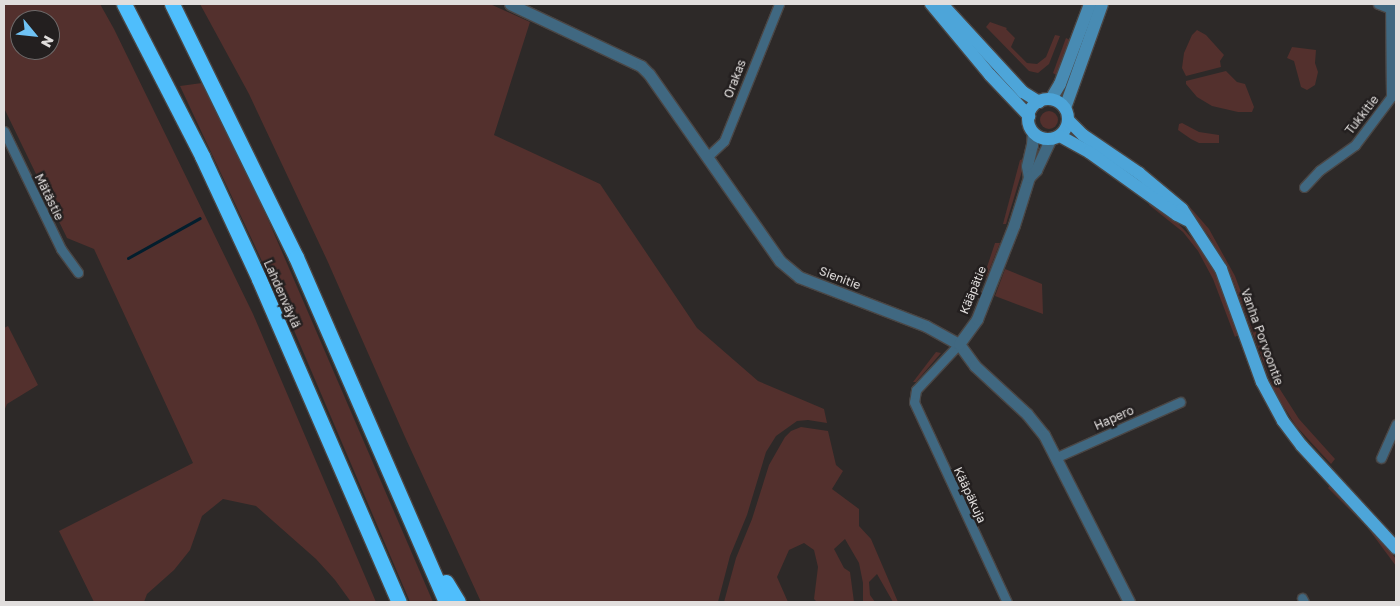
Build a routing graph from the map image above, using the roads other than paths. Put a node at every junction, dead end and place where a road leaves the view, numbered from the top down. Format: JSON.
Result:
{"nodes":[{"id":1,"x":124,"y":4,"type":"edge"},
{"id":2,"x":172,"y":4,"type":"edge"},
{"id":3,"x":510,"y":4,"type":"edge"},
{"id":4,"x":779,"y":4,"type":"edge"},
{"id":5,"x":931,"y":4,"type":"edge"},
{"id":6,"x":942,"y":4,"type":"edge"},
{"id":7,"x":1090,"y":4,"type":"edge"},
{"id":8,"x":1102,"y":4,"type":"edge"},
{"id":9,"x":1378,"y":4,"type":"edge"},
{"id":10,"x":528,"y":8,"type":"edge"},
{"id":11,"x":1392,"y":13,"type":"edge"},
{"id":12,"x":1045,"y":101,"type":"junction"},
{"id":13,"x":1065,"y":108,"type":"junction"},
{"id":14,"x":1029,"y":116,"type":"junction"},
{"id":15,"x":1068,"y":121,"type":"junction"},
{"id":16,"x":4,"y":131,"type":"edge"},
{"id":17,"x":1033,"y":132,"type":"junction"},
{"id":18,"x":1055,"y":138,"type":"junction"},
{"id":19,"x":707,"y":156,"type":"junction"},
{"id":20,"x":1029,"y":177,"type":"junction"},
{"id":21,"x":1304,"y":187,"type":"dead end"},
{"id":22,"x":1189,"y":221,"type":"junction"},
{"id":23,"x":78,"y":272,"type":"dead end"},
{"id":24,"x":959,"y":344,"type":"junction"},
{"id":25,"x":914,"y":397,"type":"joint"},
{"id":26,"x":1180,"y":402,"type":"dead end"},
{"id":27,"x":1396,"y":424,"type":"edge"},
{"id":28,"x":1057,"y":457,"type":"junction"},
{"id":29,"x":1382,"y":458,"type":"dead end"},
{"id":30,"x":418,"y":536,"type":"junction"},
{"id":31,"x":1396,"y":548,"type":"edge"},
{"id":32,"x":399,"y":602,"type":"edge"},
{"id":33,"x":446,"y":602,"type":"edge"},
{"id":34,"x":458,"y":602,"type":"edge"},
{"id":35,"x":1007,"y":602,"type":"edge"},
{"id":36,"x":1129,"y":602,"type":"edge"}],
"edges":[{"from":1,"to":32,"type":"highway","name":"Lahdenväylä"},
{"from":2,"to":30,"type":"highway"},
{"from":3,"to":10,"type":"street","name":"Sienitie"},
{"from":4,"to":19,"type":"street","name":"Orakas"},
{"from":5,"to":14,"type":"main road"},
{"from":6,"to":12,"type":"main road"},
{"from":7,"to":12,"type":"main road"},
{"from":8,"to":13,"type":"main road"},
{"from":9,"to":11,"type":"street"},
{"from":10,"to":19,"type":"street","name":"Sienitie"},
{"from":11,"to":21,"type":"street","name":"Tukkitie"},
{"from":12,"to":13,"type":"main road"},
{"from":12,"to":14,"type":"main road"},
{"from":13,"to":15,"type":"main road"},
{"from":14,"to":17,"type":"main road"},
{"from":15,"to":18,"type":"main road"},
{"from":15,"to":22,"type":"main road","name":"Vanha Porvoontie"},
{"from":16,"to":23,"type":"street","name":"Mätästie"},
{"from":17,"to":18,"type":"main road"},
{"from":17,"to":20,"type":"street","name":"Kääpätie"},
{"from":18,"to":20,"type":"street","name":"Kääpätie"},
{"from":18,"to":22,"type":"main road","name":"Vanha Porvoontie"},
{"from":19,"to":24,"type":"street","name":"Sienitie"},
{"from":20,"to":24,"type":"street","name":"Kääpätie"},
{"from":22,"to":31,"type":"main road","name":"Vanha Porvoontie"},
{"from":24,"to":25,"type":"street","name":"Kääpätie"},
{"from":24,"to":28,"type":"street","name":"Sienitie"},
{"from":25,"to":35,"type":"street","name":"Kääpäkuja"},
{"from":26,"to":28,"type":"street","name":"Hapero"},
{"from":27,"to":29,"type":"street"},
{"from":28,"to":36,"type":"street","name":"Sienitie"},
{"from":30,"to":33,"type":"highway"},
{"from":30,"to":34,"type":"highway"}]}
